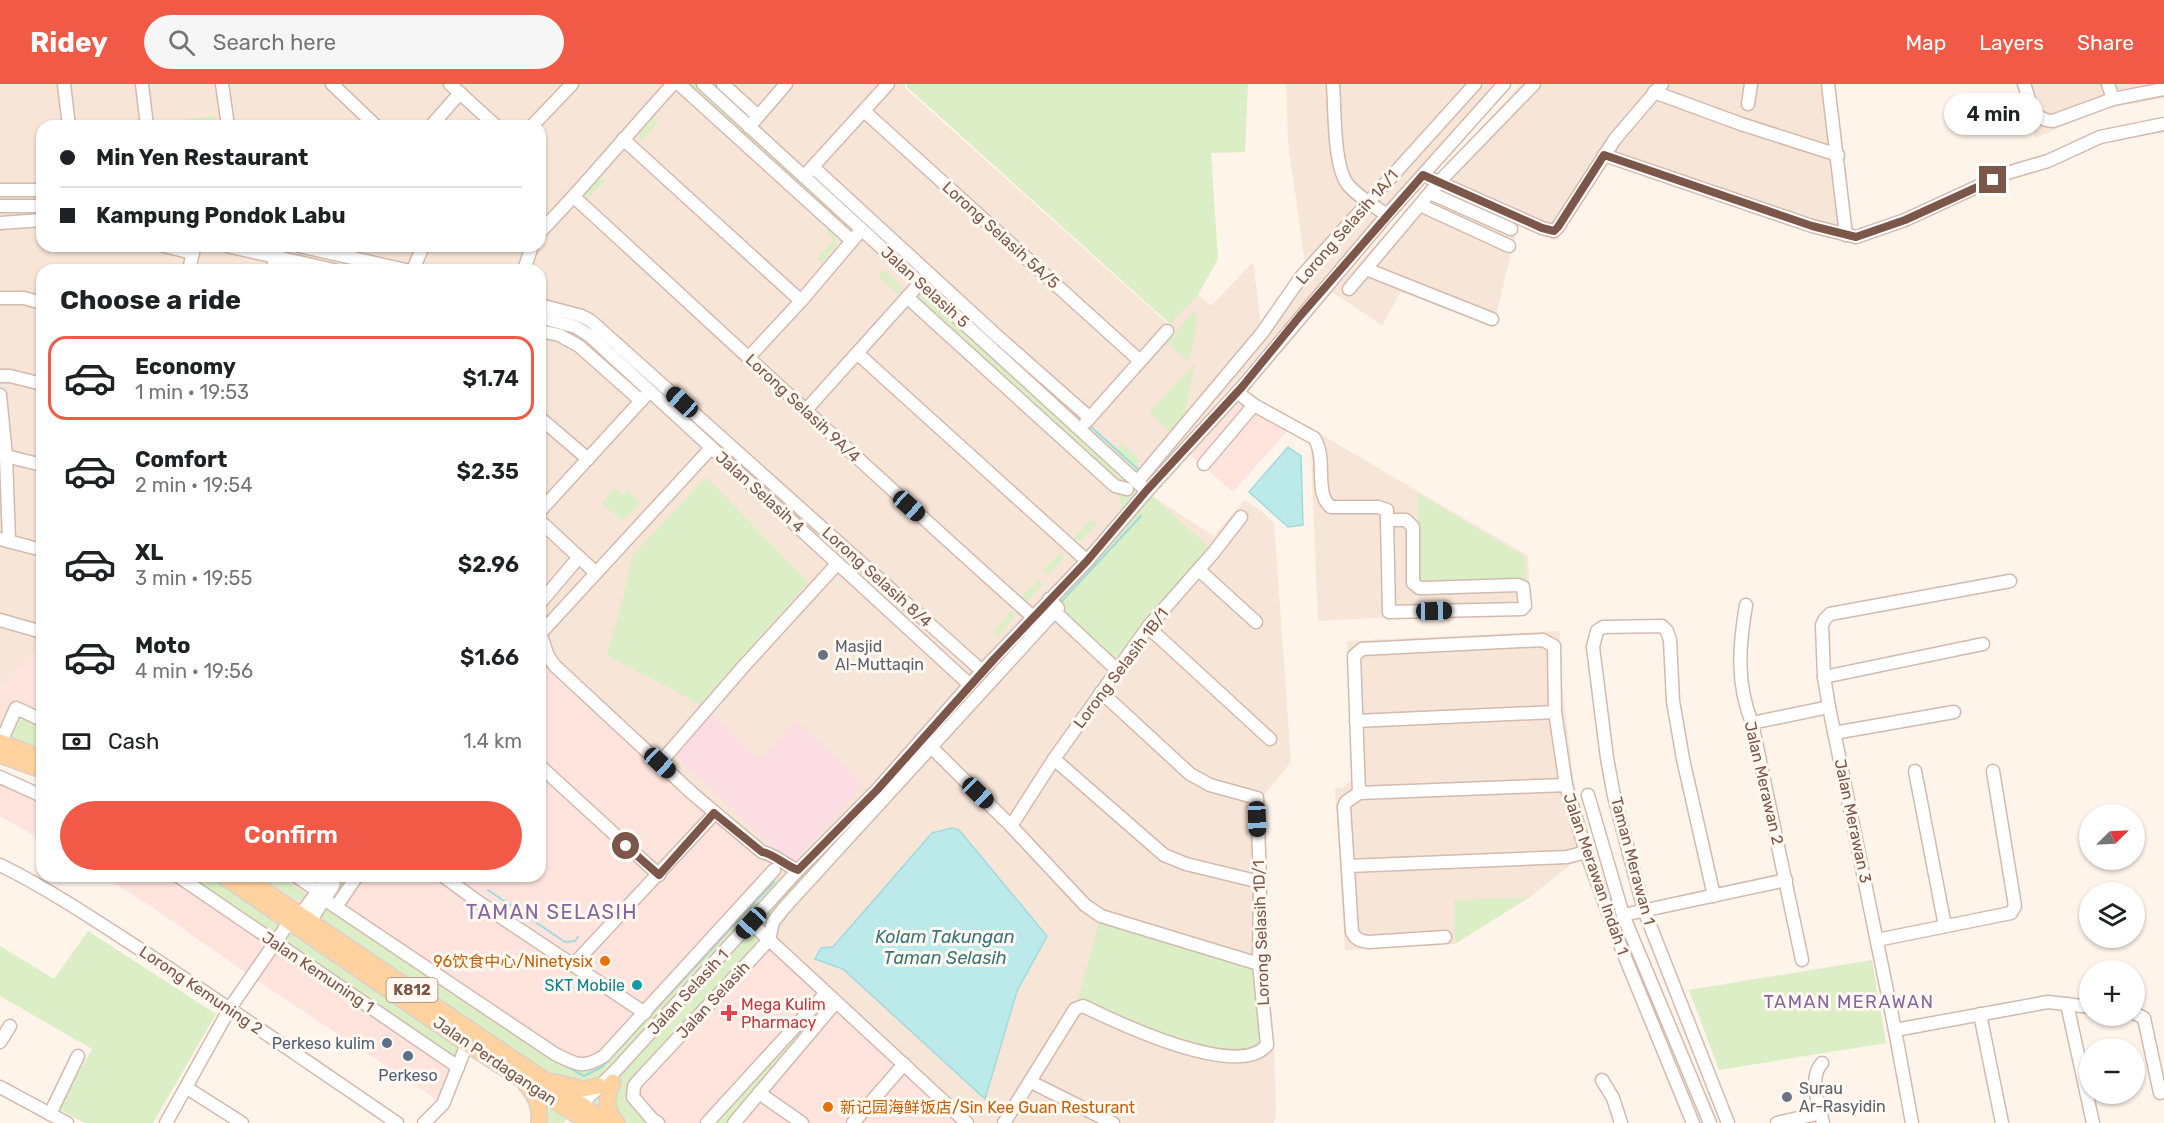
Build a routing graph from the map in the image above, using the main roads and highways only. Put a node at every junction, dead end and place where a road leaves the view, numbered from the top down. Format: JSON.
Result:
{"nodes":[{"id":1,"x":0,"y":746,"type":"edge"},
{"id":2,"x":36,"y":756,"type":"edge"},
{"id":3,"x":36,"y":767,"type":"edge"},
{"id":4,"x":235,"y":882,"type":"edge"},
{"id":5,"x":251,"y":882,"type":"edge"},
{"id":6,"x":301,"y":918,"type":"junction"},
{"id":7,"x":512,"y":1072,"type":"junction"},
{"id":8,"x":540,"y":1078,"type":"junction"},
{"id":9,"x":579,"y":1116,"type":"edge"},
{"id":10,"x":539,"y":1123,"type":"edge"},
{"id":11,"x":608,"y":1123,"type":"edge"},
{"id":12,"x":617,"y":1123,"type":"edge"}],
"edges":[{"from":1,"to":2,"type":"main road"},
{"from":1,"to":3,"type":"main road"},
{"from":4,"to":6,"type":"main road","name":"Jalan Perdagangan","number":"K812"},
{"from":5,"to":6,"type":"main road","name":"Jalan Perdagangan","number":"K812"},
{"from":6,"to":7,"type":"main road","name":"Jalan Perdagangan","number":"K812"},
{"from":6,"to":8,"type":"main road","name":"Jalan Perdagangan","number":"K812"},
{"from":7,"to":9,"type":"main road","name":"Jalan Perdagangan","number":"K812"},
{"from":7,"to":10,"type":"main road"},
{"from":8,"to":9,"type":"main road","name":"Jalan Perdagangan","number":"K812"},
{"from":8,"to":12,"type":"main road"},
{"from":9,"to":11,"type":"main road","name":"Jalan Perdagangan","number":"K812"}]}
